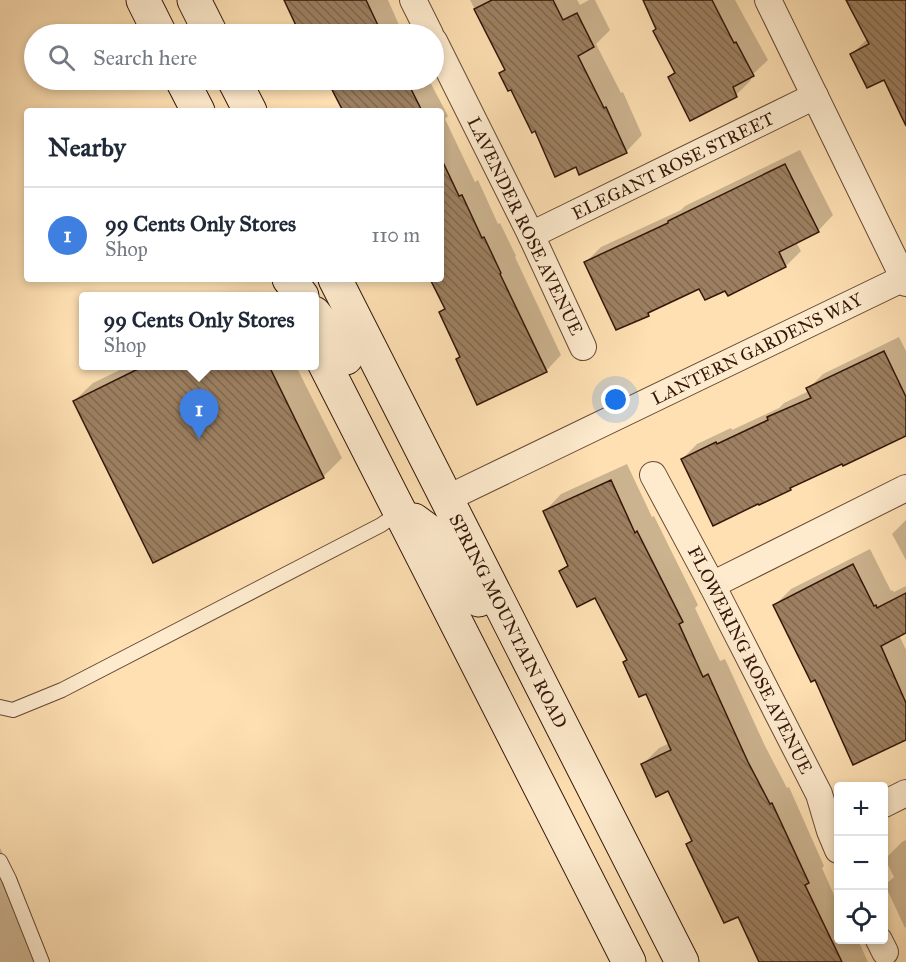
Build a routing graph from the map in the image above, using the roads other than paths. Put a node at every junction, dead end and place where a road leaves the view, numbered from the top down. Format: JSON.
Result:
{"nodes":[{"id":1,"x":143,"y":0,"type":"edge"},
{"id":2,"x":194,"y":0,"type":"edge"},
{"id":3,"x":413,"y":0,"type":"edge"},
{"id":4,"x":768,"y":0,"type":"edge"},
{"id":5,"x":155,"y":24,"type":"edge"},
{"id":6,"x":206,"y":24,"type":"edge"},
{"id":7,"x":425,"y":24,"type":"edge"},
{"id":8,"x":444,"y":61,"type":"edge"},
{"id":9,"x":187,"y":90,"type":"edge"},
{"id":10,"x":239,"y":90,"type":"edge"},
{"id":11,"x":815,"y":96,"type":"junction"},
{"id":12,"x":196,"y":108,"type":"edge"},
{"id":13,"x":248,"y":108,"type":"edge"},
{"id":14,"x":531,"y":236,"type":"junction"},
{"id":15,"x":905,"y":279,"type":"edge"},
{"id":16,"x":337,"y":282,"type":"edge"},
{"id":17,"x":319,"y":318,"type":"edge"},
{"id":18,"x":583,"y":347,"type":"dead end"},
{"id":19,"x":319,"y":351,"type":"edge"},
{"id":20,"x":653,"y":474,"type":"dead end"},
{"id":21,"x":906,"y":488,"type":"edge"},
{"id":22,"x":446,"y":499,"type":"junction"},
{"id":23,"x":400,"y":512,"type":"junction"},
{"id":24,"x":712,"y":585,"type":"junction"},
{"id":25,"x":545,"y":691,"type":"junction"},
{"id":26,"x":0,"y":707,"type":"edge"},
{"id":27,"x":906,"y":793,"type":"edge"},
{"id":28,"x":888,"y":802,"type":"edge"},
{"id":29,"x":834,"y":831,"type":"edge"},
{"id":30,"x":0,"y":861,"type":"edge"},
{"id":31,"x":42,"y":962,"type":"edge"},
{"id":32,"x":629,"y":962,"type":"edge"},
{"id":33,"x":682,"y":962,"type":"edge"}],
"edges":[{"from":1,"to":5,"type":"main road"},
{"from":2,"to":6,"type":"main road"},
{"from":3,"to":7,"type":"street"},
{"from":4,"to":11,"type":"street"},
{"from":8,"to":14,"type":"street","name":"LAVENDER ROSE AVENUE"},
{"from":9,"to":12,"type":"main road"},
{"from":10,"to":13,"type":"main road"},
{"from":11,"to":14,"type":"street","name":"ELEGANT ROSE STREET"},
{"from":11,"to":15,"type":"street"},
{"from":14,"to":18,"type":"street","name":"LAVENDER ROSE AVENUE"},
{"from":15,"to":22,"type":"street","name":"LANTERN GARDENS WAY"},
{"from":16,"to":22,"type":"main road","name":"SPRING MOUNTAIN ROAD"},
{"from":17,"to":22,"type":"main road"},
{"from":19,"to":23,"type":"main road"},
{"from":20,"to":24,"type":"street","name":"FLOWERING ROSE AVENUE"},
{"from":21,"to":24,"type":"street"},
{"from":22,"to":25,"type":"main road","name":"SPRING MOUNTAIN ROAD"},
{"from":23,"to":25,"type":"main road"},
{"from":23,"to":26,"type":"lane"},
{"from":23,"to":32,"type":"main road"},
{"from":24,"to":29,"type":"street","name":"FLOWERING ROSE AVENUE"},
{"from":25,"to":33,"type":"main road","name":"SPRING MOUNTAIN ROAD"},
{"from":27,"to":28,"type":"street"},
{"from":30,"to":31,"type":"lane"}]}
